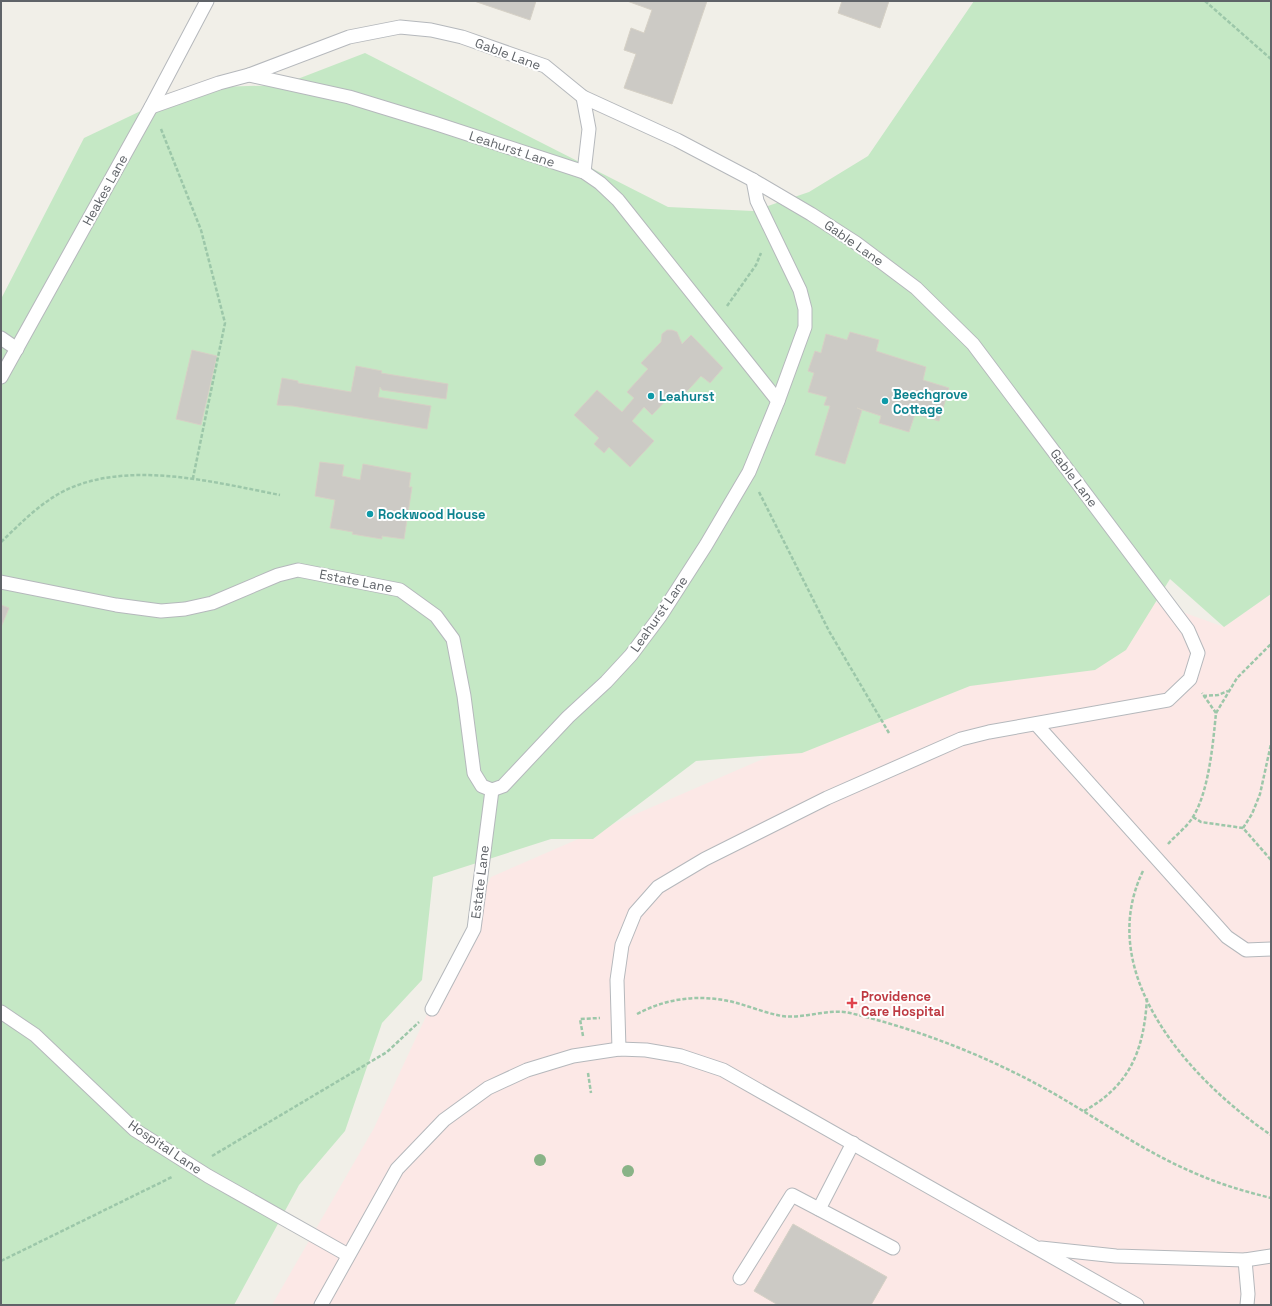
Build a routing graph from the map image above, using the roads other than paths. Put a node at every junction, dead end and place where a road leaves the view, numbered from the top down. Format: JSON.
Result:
{"nodes":[{"id":1,"x":207,"y":1,"type":"edge"},
{"id":2,"x":249,"y":75,"type":"junction"},
{"id":3,"x":583,"y":97,"type":"junction"},
{"id":4,"x":151,"y":107,"type":"junction"},
{"id":5,"x":584,"y":172,"type":"junction"},
{"id":6,"x":753,"y":180,"type":"junction"},
{"id":7,"x":1,"y":338,"type":"edge"},
{"id":8,"x":17,"y":349,"type":"junction"},
{"id":9,"x":1,"y":377,"type":"edge"},
{"id":10,"x":778,"y":401,"type":"junction"},
{"id":11,"x":1,"y":582,"type":"edge"},
{"id":12,"x":1036,"y":724,"type":"junction"},
{"id":13,"x":492,"y":790,"type":"junction"},
{"id":14,"x":1271,"y":949,"type":"edge"},
{"id":15,"x":432,"y":1009,"type":"road end"},
{"id":16,"x":1,"y":1012,"type":"edge"},
{"id":17,"x":619,"y":1049,"type":"junction"},
{"id":18,"x":853,"y":1143,"type":"junction"},
{"id":19,"x":820,"y":1209,"type":"junction"},
{"id":20,"x":1035,"y":1247,"type":"junction"},
{"id":21,"x":893,"y":1248,"type":"dead end"},
{"id":22,"x":348,"y":1256,"type":"junction"},
{"id":23,"x":1271,"y":1256,"type":"edge"},
{"id":24,"x":1245,"y":1260,"type":"junction"},
{"id":25,"x":740,"y":1278,"type":"dead end"},
{"id":26,"x":321,"y":1305,"type":"edge"},
{"id":27,"x":1137,"y":1305,"type":"edge"},
{"id":28,"x":1247,"y":1305,"type":"edge"}],
"edges":[{"from":1,"to":4,"type":"lane","name":"Heakes Lane"},
{"from":2,"to":3,"type":"lane","name":"Gable Lane"},
{"from":2,"to":4,"type":"lane","name":"Leahurst Lane"},
{"from":2,"to":5,"type":"lane","name":"Leahurst Lane"},
{"from":3,"to":5,"type":"lane"},
{"from":3,"to":6,"type":"lane","name":"Gable Lane"},
{"from":4,"to":8,"type":"lane","name":"Heakes Lane"},
{"from":5,"to":10,"type":"lane","name":"Leahurst Lane"},
{"from":6,"to":10,"type":"lane","name":"Leahurst Lane"},
{"from":6,"to":12,"type":"lane","name":"Gable Lane"},
{"from":7,"to":8,"type":"lane"},
{"from":8,"to":9,"type":"lane","name":"Heakes Lane"},
{"from":10,"to":13,"type":"lane","name":"Leahurst Lane"},
{"from":11,"to":13,"type":"lane","name":"Estate Lane"},
{"from":12,"to":14,"type":"lane"},
{"from":12,"to":17,"type":"lane","name":"Gable Lane"},
{"from":13,"to":15,"type":"lane","name":"Estate Lane"},
{"from":16,"to":22,"type":"lane","name":"Hospital Lane"},
{"from":17,"to":18,"type":"lane"},
{"from":17,"to":22,"type":"lane"},
{"from":18,"to":19,"type":"lane"},
{"from":18,"to":20,"type":"lane"},
{"from":19,"to":21,"type":"lane"},
{"from":19,"to":25,"type":"lane"},
{"from":20,"to":24,"type":"lane"},
{"from":20,"to":27,"type":"lane"},
{"from":22,"to":26,"type":"lane"},
{"from":23,"to":24,"type":"lane"},
{"from":24,"to":28,"type":"lane"}]}
